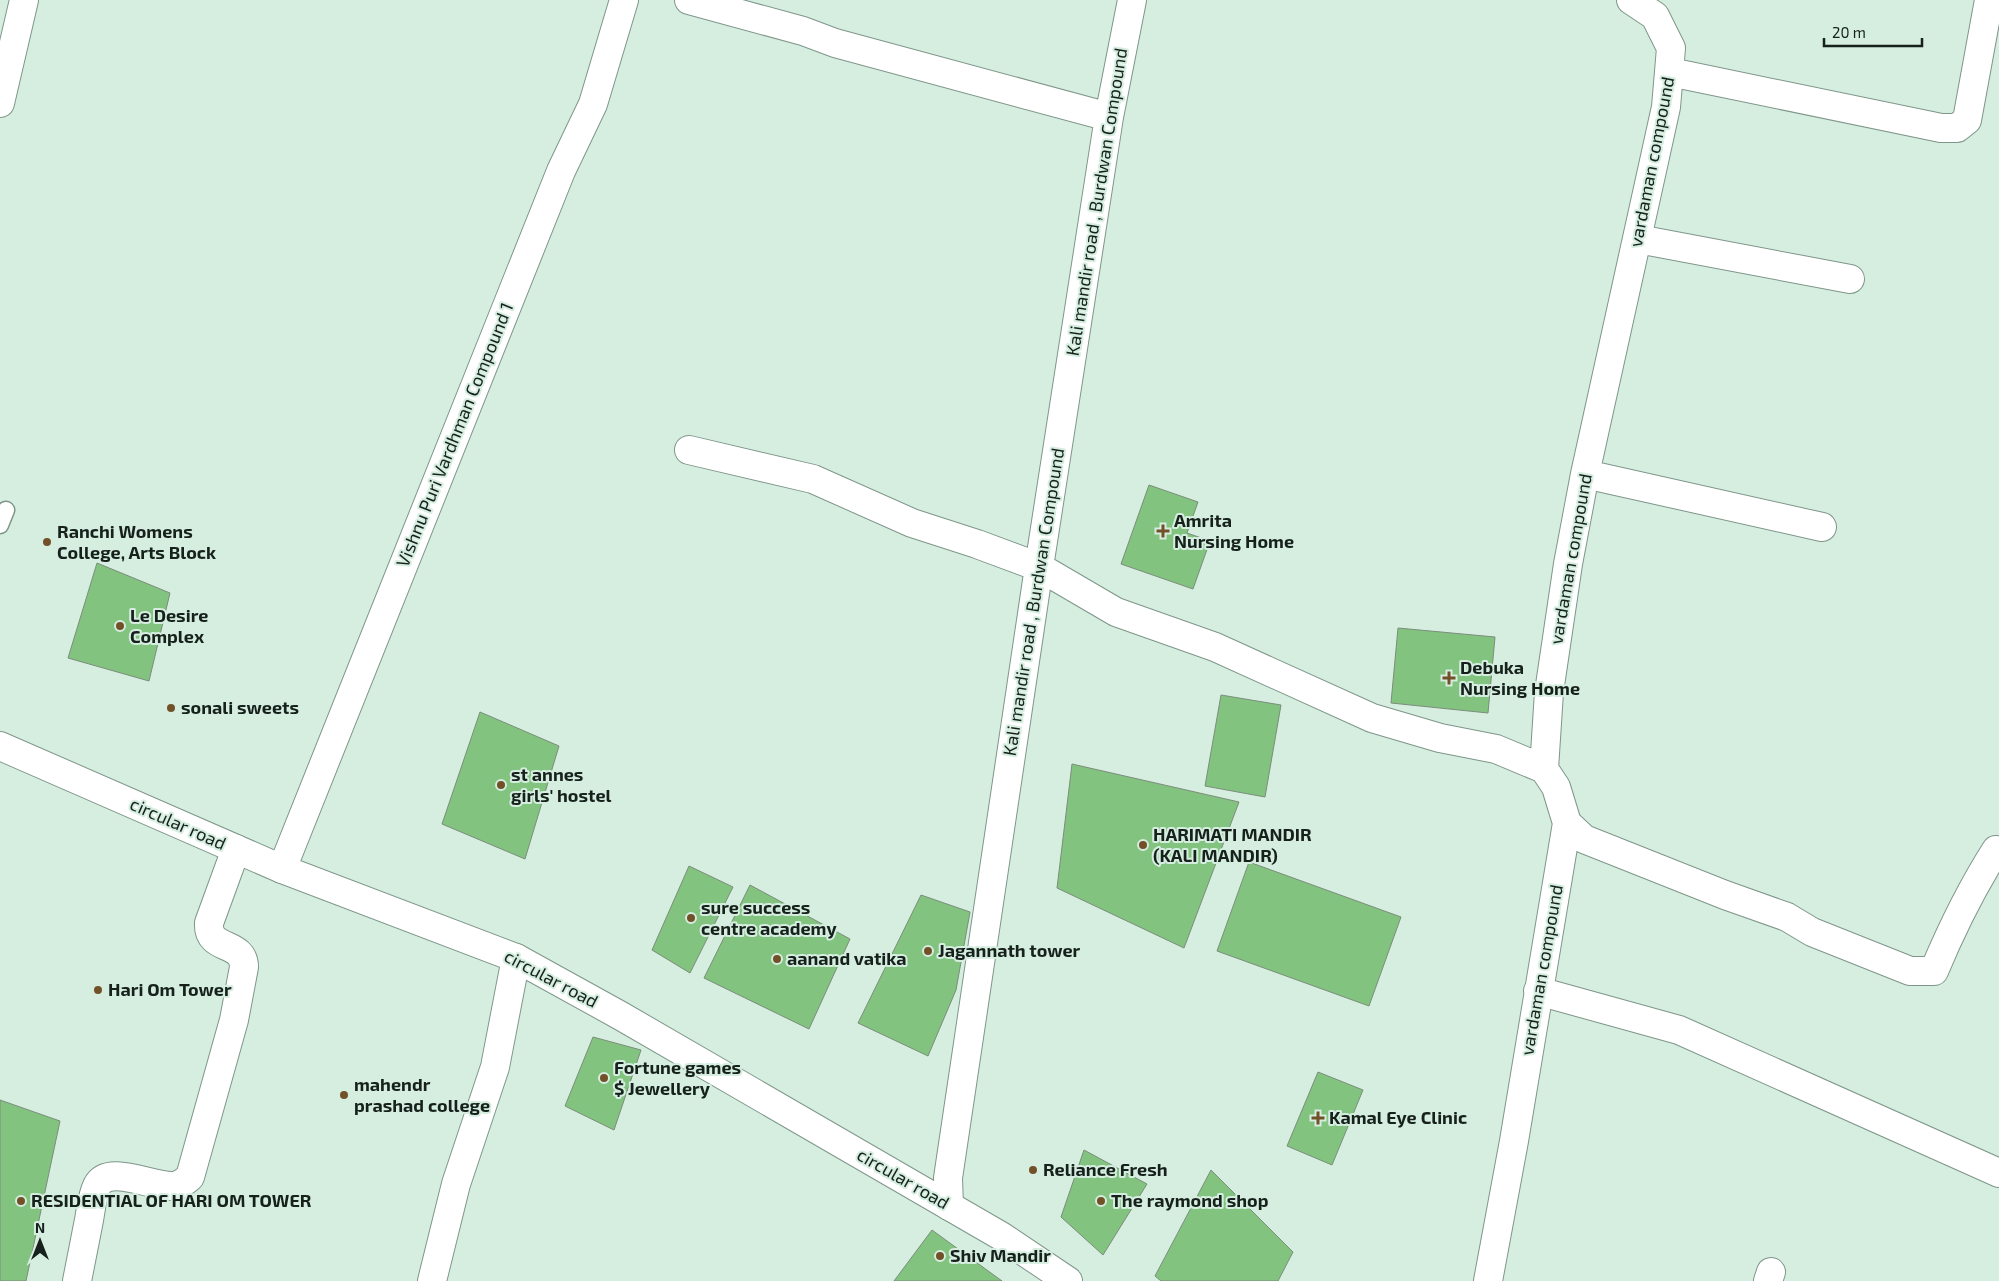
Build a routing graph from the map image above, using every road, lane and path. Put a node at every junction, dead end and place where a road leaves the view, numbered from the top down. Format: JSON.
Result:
{"nodes":[{"id":1,"x":24,"y":0,"type":"edge"},
{"id":2,"x":624,"y":0,"type":"edge"},
{"id":3,"x":690,"y":0,"type":"edge"},
{"id":4,"x":1132,"y":0,"type":"edge"},
{"id":5,"x":1631,"y":0,"type":"edge"},
{"id":6,"x":1989,"y":0,"type":"edge"},
{"id":7,"x":1670,"y":72,"type":"junction"},
{"id":8,"x":0,"y":103,"type":"edge"},
{"id":9,"x":1109,"y":117,"type":"junction"},
{"id":10,"x":1638,"y":239,"type":"junction"},
{"id":11,"x":1850,"y":279,"type":"dead end"},
{"id":12,"x":689,"y":450,"type":"dead end"},
{"id":13,"x":1585,"y":474,"type":"junction"},
{"id":14,"x":1822,"y":527,"type":"dead end"},
{"id":15,"x":1039,"y":567,"type":"junction"},
{"id":16,"x":0,"y":746,"type":"edge"},
{"id":17,"x":1544,"y":768,"type":"junction"},
{"id":18,"x":1567,"y":823,"type":"junction"},
{"id":19,"x":236,"y":849,"type":"junction"},
{"id":20,"x":1996,"y":850,"type":"dead end"},
{"id":21,"x":282,"y":869,"type":"junction"},
{"id":22,"x":516,"y":958,"type":"junction"},
{"id":23,"x":1538,"y":991,"type":"junction"},
{"id":24,"x":1999,"y":1173,"type":"edge"},
{"id":25,"x":949,"y":1206,"type":"junction"},
{"id":26,"x":77,"y":1281,"type":"edge"},
{"id":27,"x":432,"y":1281,"type":"edge"},
{"id":28,"x":1068,"y":1281,"type":"edge"},
{"id":29,"x":1488,"y":1281,"type":"edge"}],
"edges":[{"from":1,"to":8,"type":"street"},
{"from":2,"to":21,"type":"street","name":"Vishnu Puri Vardhman Compound 1"},
{"from":3,"to":9,"type":"street"},
{"from":4,"to":9,"type":"street","name":"Kali mandir road , Burdwan Compound"},
{"from":5,"to":7,"type":"street","name":"vardaman compound"},
{"from":6,"to":7,"type":"street"},
{"from":7,"to":10,"type":"street","name":"vardaman compound"},
{"from":9,"to":15,"type":"street","name":"Kali mandir road , Burdwan Compound"},
{"from":10,"to":11,"type":"street"},
{"from":10,"to":13,"type":"street","name":"vardaman compound"},
{"from":12,"to":15,"type":"street"},
{"from":13,"to":14,"type":"street"},
{"from":13,"to":17,"type":"street","name":"vardaman compound"},
{"from":15,"to":17,"type":"street"},
{"from":15,"to":25,"type":"street","name":"Kali mandir road , Burdwan Compound"},
{"from":16,"to":19,"type":"street","name":"circular road"},
{"from":17,"to":18,"type":"street","name":"vardaman compound"},
{"from":18,"to":20,"type":"street"},
{"from":18,"to":23,"type":"street","name":"vardaman compound"},
{"from":19,"to":21,"type":"street","name":"circular road"},
{"from":19,"to":26,"type":"street"},
{"from":21,"to":22,"type":"street","name":"circular road"},
{"from":22,"to":25,"type":"street","name":"circular road"},
{"from":22,"to":27,"type":"street"},
{"from":23,"to":24,"type":"street"},
{"from":23,"to":29,"type":"street","name":"vardaman compound"},
{"from":25,"to":28,"type":"street","name":"circular road"}]}
